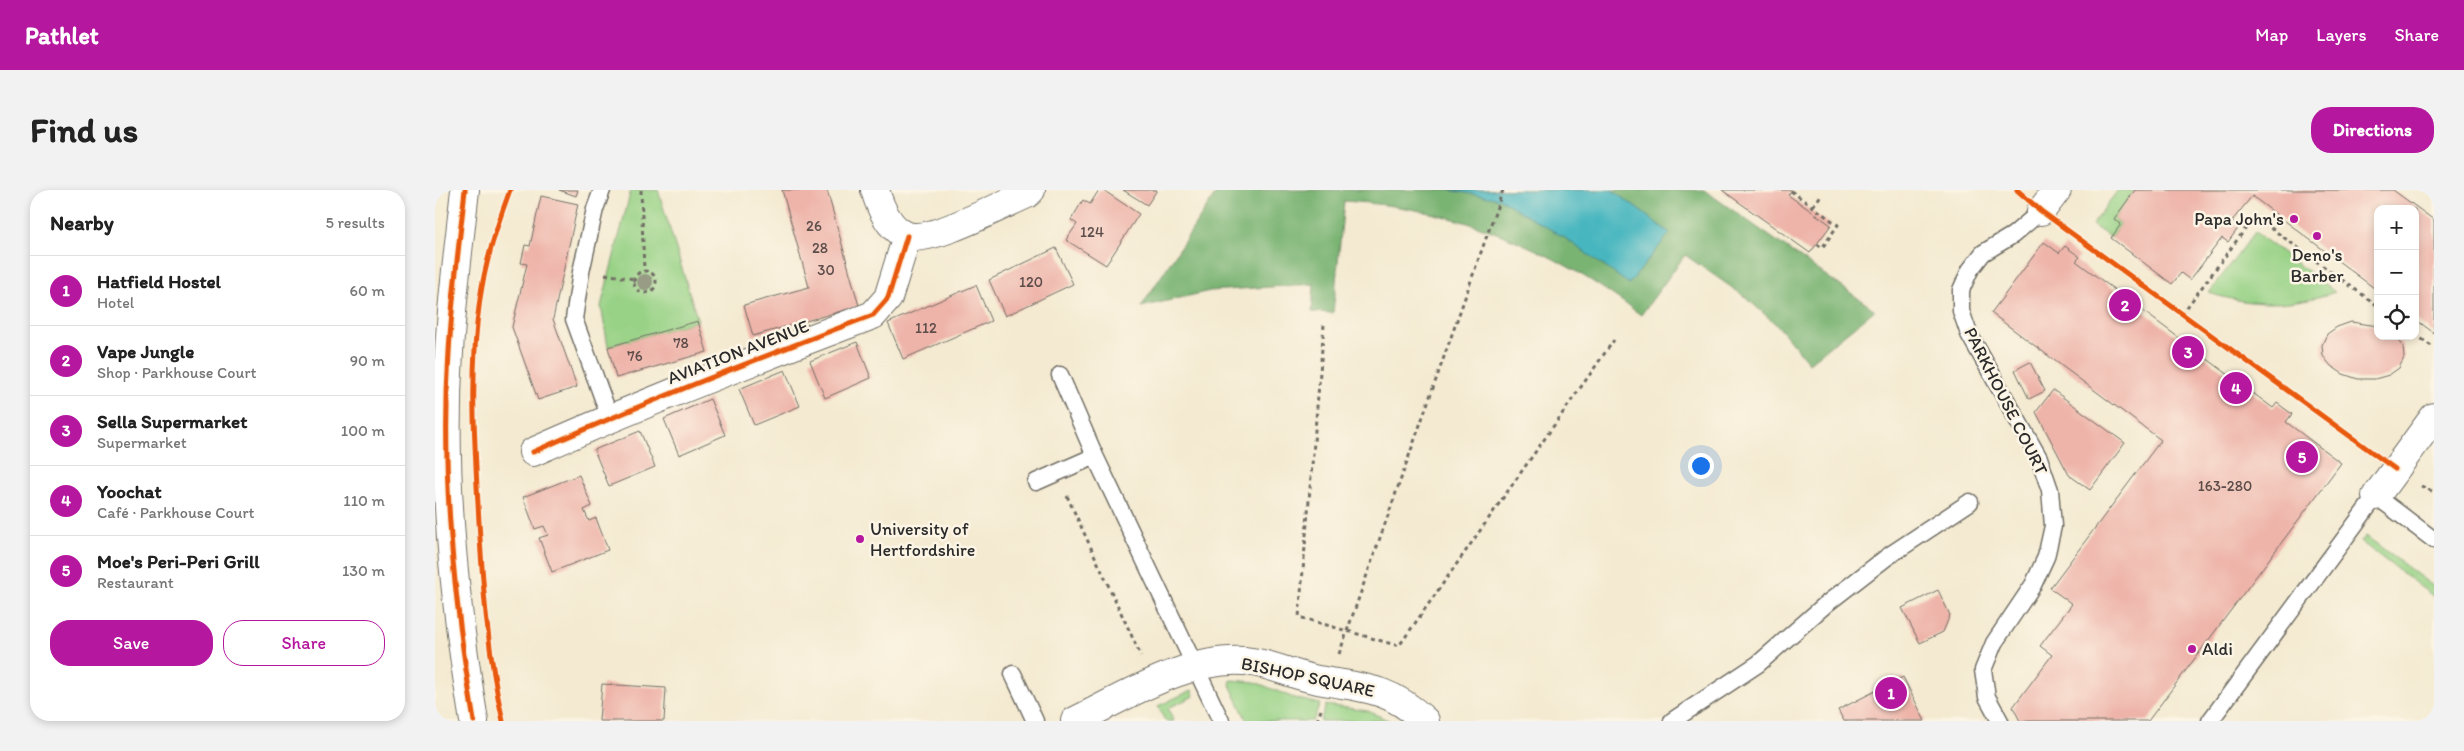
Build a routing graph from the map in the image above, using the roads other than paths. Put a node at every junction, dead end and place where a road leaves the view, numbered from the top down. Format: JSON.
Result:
{"nodes":[{"id":1,"x":465,"y":190,"type":"edge"},
{"id":2,"x":602,"y":190,"type":"edge"},
{"id":3,"x":875,"y":190,"type":"edge"},
{"id":4,"x":1031,"y":190,"type":"edge"},
{"id":5,"x":2049,"y":200,"type":"edge"},
{"id":6,"x":907,"y":236,"type":"junction"},
{"id":7,"x":1060,"y":375,"type":"dead end"},
{"id":8,"x":610,"y":418,"type":"junction"},
{"id":9,"x":2434,"y":418,"type":"edge"},
{"id":10,"x":533,"y":452,"type":"dead end"},
{"id":11,"x":1095,"y":456,"type":"junction"},
{"id":12,"x":1036,"y":482,"type":"dead end"},
{"id":13,"x":2376,"y":496,"type":"junction"},
{"id":14,"x":1970,"y":502,"type":"dead end"},
{"id":15,"x":2434,"y":540,"type":"edge"},
{"id":16,"x":1195,"y":666,"type":"junction"},
{"id":17,"x":1013,"y":674,"type":"dead end"},
{"id":18,"x":474,"y":721,"type":"edge"},
{"id":19,"x":1035,"y":721,"type":"edge"},
{"id":20,"x":1075,"y":721,"type":"edge"},
{"id":21,"x":1221,"y":721,"type":"edge"},
{"id":22,"x":1425,"y":721,"type":"edge"},
{"id":23,"x":1672,"y":721,"type":"edge"},
{"id":24,"x":2000,"y":721,"type":"edge"},
{"id":25,"x":2209,"y":721,"type":"edge"}],
"edges":[{"from":1,"to":18,"type":"street"},
{"from":2,"to":8,"type":"lane"},
{"from":3,"to":6,"type":"street"},
{"from":4,"to":6,"type":"street"},
{"from":5,"to":24,"type":"lane","name":"PARKHOUSE COURT"},
{"from":6,"to":8,"type":"street","name":"AVIATION AVENUE"},
{"from":7,"to":11,"type":"lane"},
{"from":8,"to":10,"type":"street","name":"AVIATION AVENUE"},
{"from":9,"to":13,"type":"street"},
{"from":11,"to":12,"type":"lane"},
{"from":11,"to":16,"type":"lane"},
{"from":13,"to":15,"type":"lane"},
{"from":13,"to":25,"type":"lane"},
{"from":14,"to":23,"type":"lane"},
{"from":16,"to":20,"type":"street","name":"BISHOP SQUARE"},
{"from":16,"to":21,"type":"lane"},
{"from":16,"to":22,"type":"street","name":"BISHOP SQUARE"},
{"from":17,"to":19,"type":"lane"}]}
